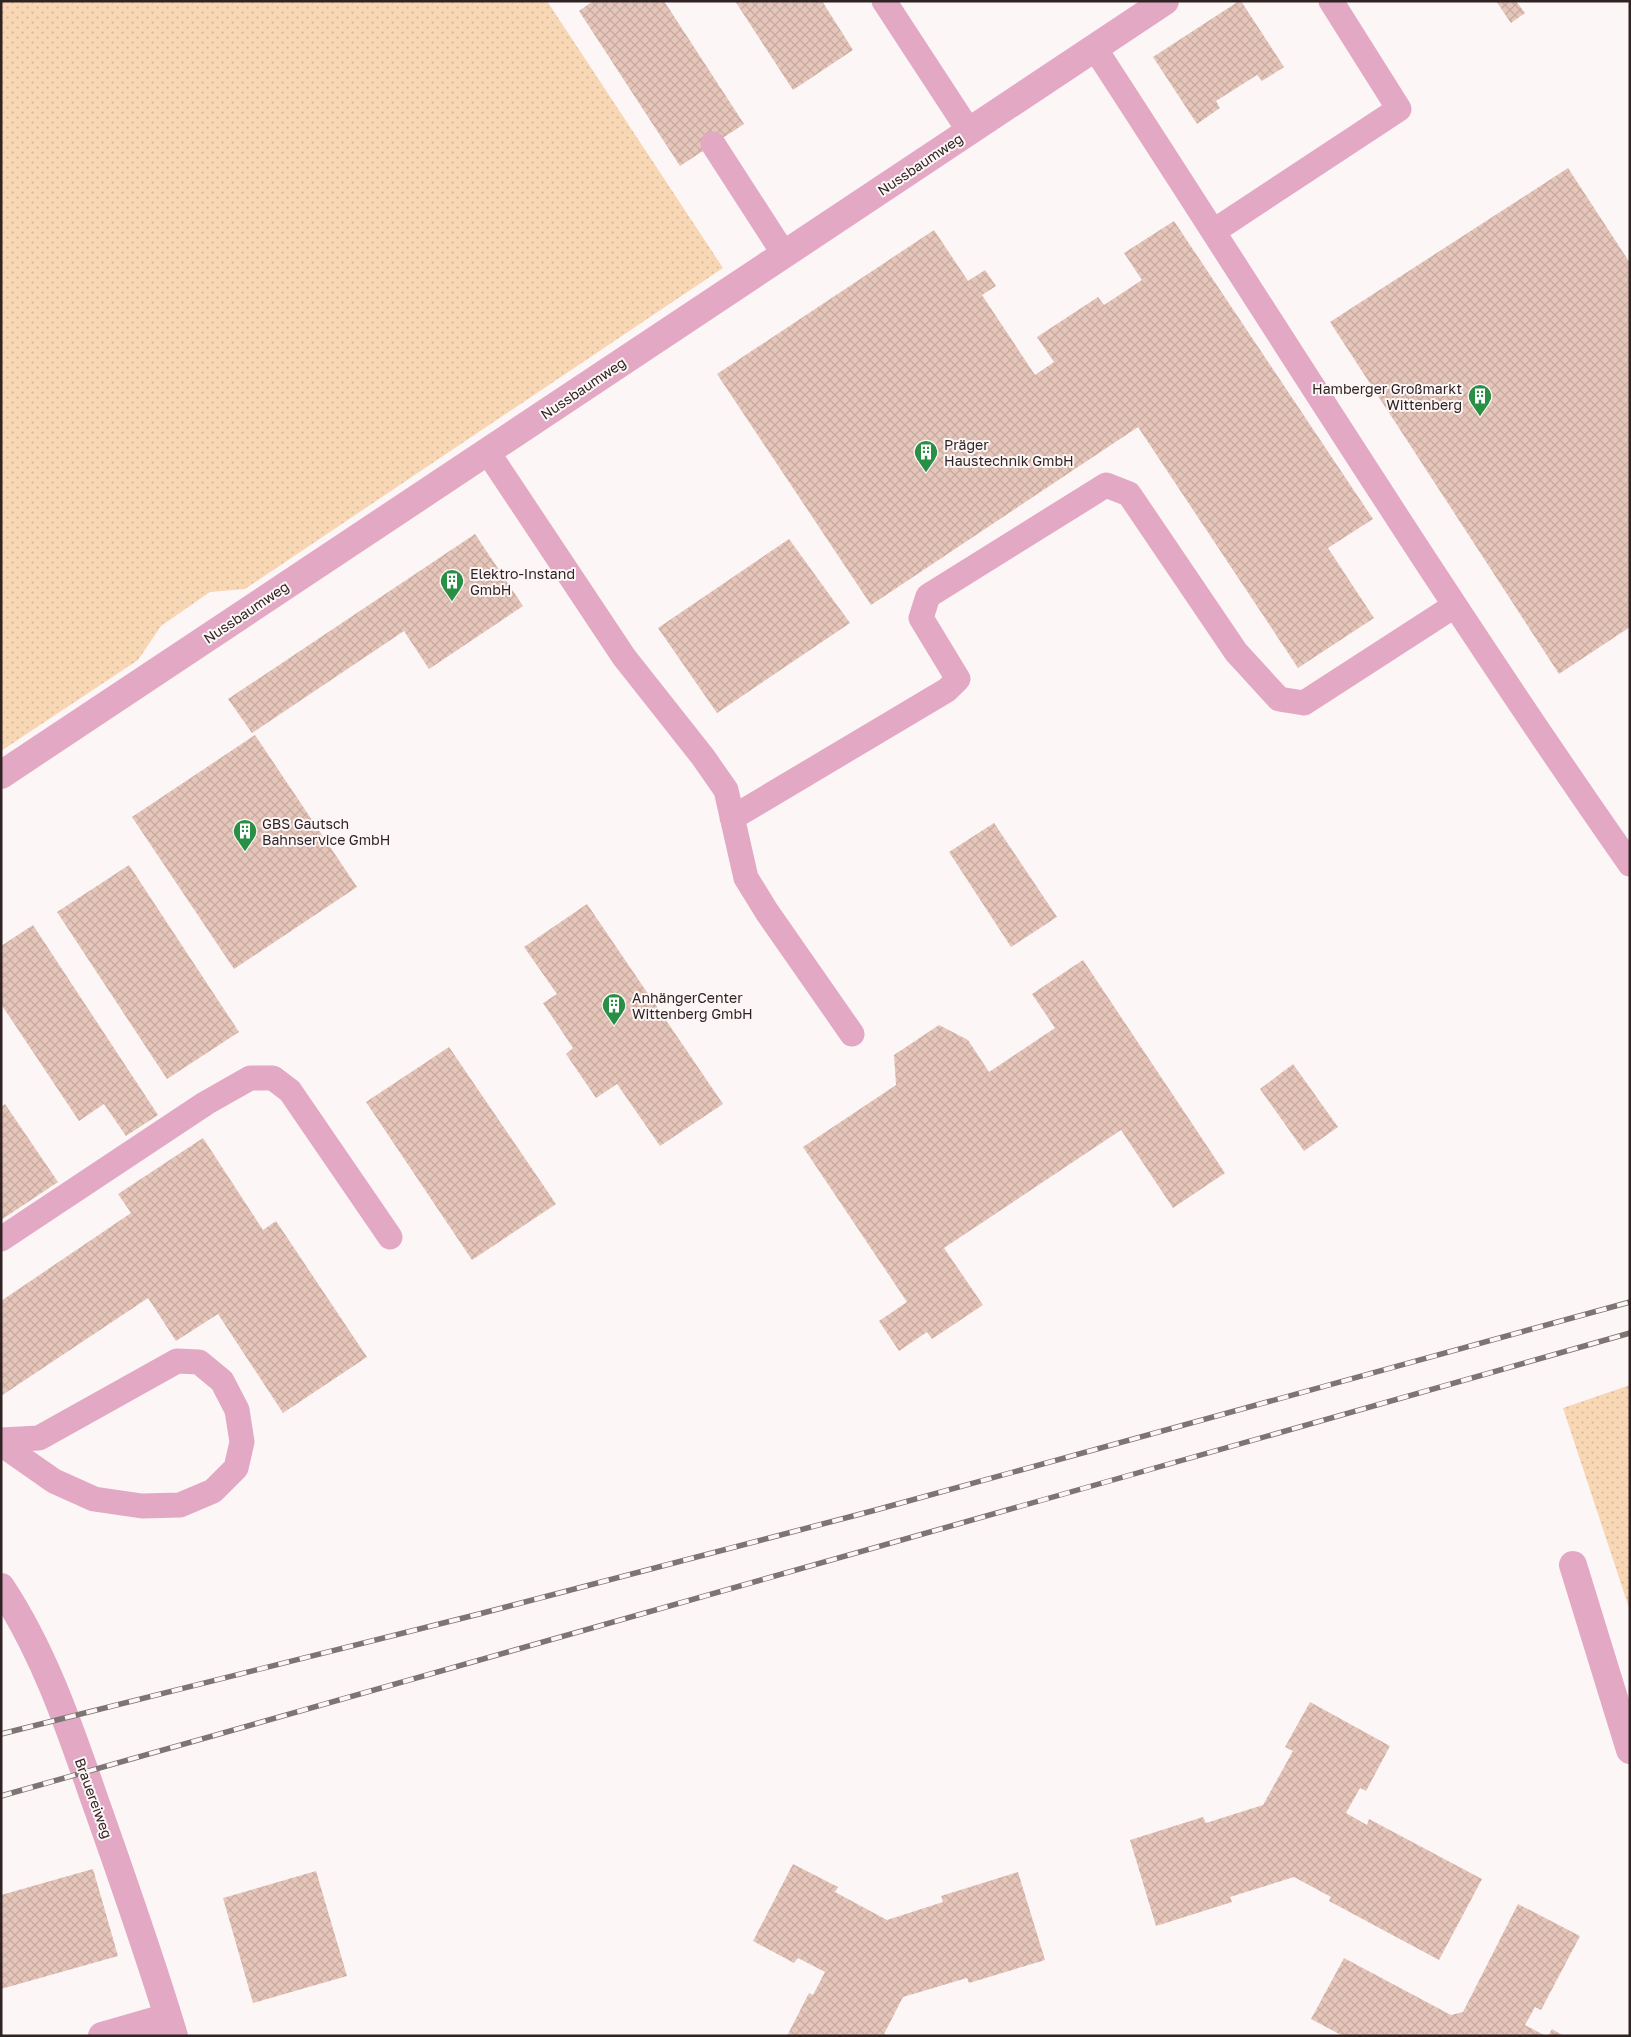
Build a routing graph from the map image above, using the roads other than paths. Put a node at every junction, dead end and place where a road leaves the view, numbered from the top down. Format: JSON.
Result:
{"nodes":[{"id":1,"x":884,"y":1,"type":"edge"},
{"id":2,"x":1165,"y":1,"type":"edge"},
{"id":3,"x":1331,"y":1,"type":"edge"},
{"id":4,"x":1094,"y":47,"type":"junction"},
{"id":5,"x":970,"y":131,"type":"junction"},
{"id":6,"x":713,"y":144,"type":"dead end"},
{"id":7,"x":1214,"y":231,"type":"junction"},
{"id":8,"x":784,"y":254,"type":"junction"},
{"id":9,"x":487,"y":451,"type":"junction"},
{"id":10,"x":1454,"y":606,"type":"junction"},
{"id":11,"x":1,"y":775,"type":"edge"},
{"id":12,"x":732,"y":818,"type":"junction"},
{"id":13,"x":1630,"y":864,"type":"edge"},
{"id":14,"x":852,"y":1034,"type":"dead end"},
{"id":15,"x":390,"y":1237,"type":"dead end"},
{"id":16,"x":1,"y":1239,"type":"edge"},
{"id":17,"x":1,"y":1442,"type":"edge"},
{"id":18,"x":1573,"y":1565,"type":"dead end"},
{"id":19,"x":1,"y":1587,"type":"edge"},
{"id":20,"x":1630,"y":1750,"type":"edge"},
{"id":21,"x":171,"y":2026,"type":"edge"},
{"id":22,"x":102,"y":2036,"type":"edge"}],
"edges":[{"from":1,"to":5,"type":"lane"},
{"from":2,"to":4,"type":"street","name":"Nussbaumweg"},
{"from":3,"to":7,"type":"lane"},
{"from":4,"to":5,"type":"street","name":"Nussbaumweg"},
{"from":4,"to":7,"type":"lane"},
{"from":5,"to":8,"type":"street","name":"Nussbaumweg"},
{"from":6,"to":8,"type":"lane"},
{"from":7,"to":10,"type":"lane"},
{"from":8,"to":9,"type":"street","name":"Nussbaumweg"},
{"from":9,"to":11,"type":"street","name":"Nussbaumweg"},
{"from":9,"to":12,"type":"lane"},
{"from":10,"to":12,"type":"lane"},
{"from":10,"to":13,"type":"lane"},
{"from":12,"to":14,"type":"lane"},
{"from":15,"to":16,"type":"lane"},
{"from":17,"to":17,"type":"lane"},
{"from":18,"to":20,"type":"street"},
{"from":19,"to":21,"type":"street","name":"Brauereiweg"},
{"from":21,"to":22,"type":"street"}]}
